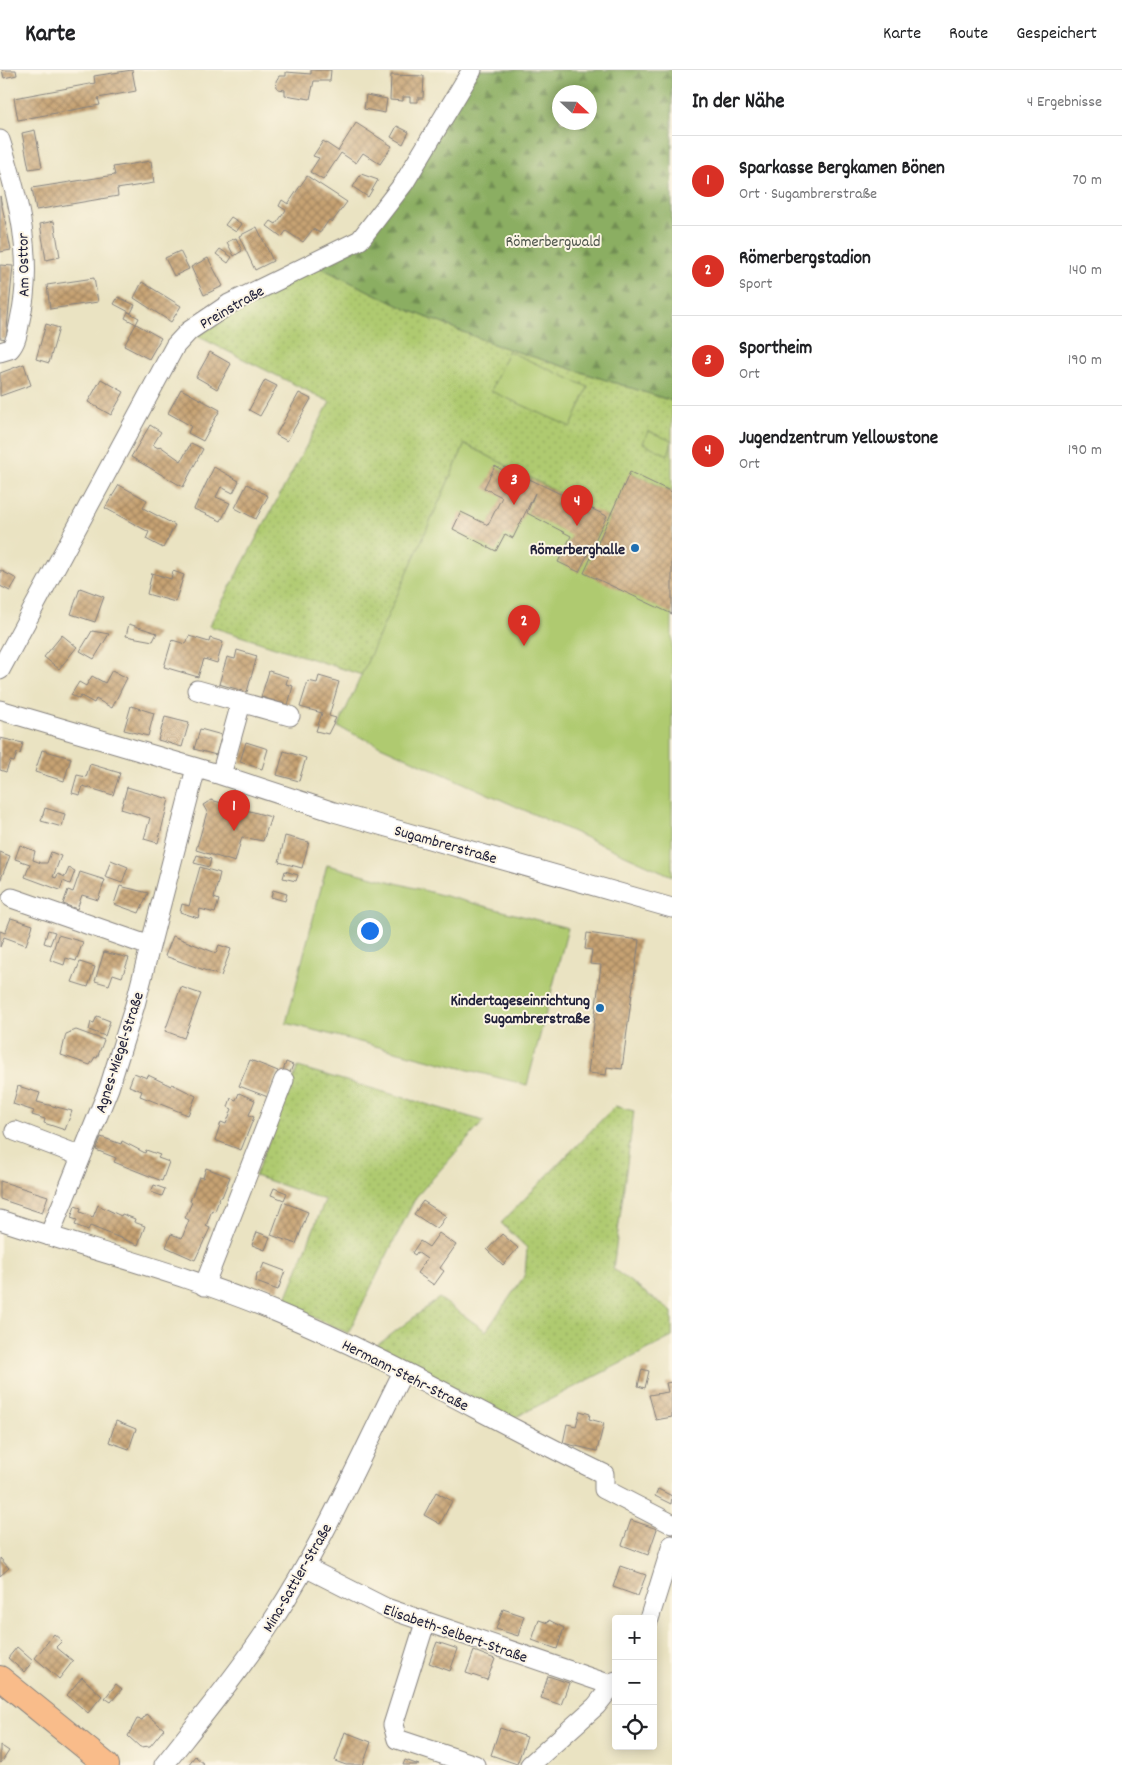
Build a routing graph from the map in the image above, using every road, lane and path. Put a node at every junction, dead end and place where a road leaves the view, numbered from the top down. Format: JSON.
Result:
{"nodes":[{"id":1,"x":472,"y":70,"type":"edge"},
{"id":2,"x":0,"y":140,"type":"edge"},
{"id":3,"x":0,"y":352,"type":"edge"},
{"id":4,"x":0,"y":670,"type":"edge"},
{"id":5,"x":197,"y":690,"type":"dead end"},
{"id":6,"x":241,"y":702,"type":"junction"},
{"id":7,"x":0,"y":710,"type":"edge"},
{"id":8,"x":290,"y":716,"type":"dead end"},
{"id":9,"x":196,"y":768,"type":"junction"},
{"id":10,"x":221,"y":775,"type":"junction"},
{"id":11,"x":12,"y":898,"type":"dead end"},
{"id":12,"x":672,"y":908,"type":"edge"},
{"id":13,"x":150,"y":946,"type":"junction"},
{"id":14,"x":284,"y":1080,"type":"dead end"},
{"id":15,"x":15,"y":1131,"type":"dead end"},
{"id":16,"x":82,"y":1156,"type":"junction"},
{"id":17,"x":0,"y":1220,"type":"edge"},
{"id":18,"x":49,"y":1236,"type":"junction"},
{"id":19,"x":204,"y":1286,"type":"junction"},
{"id":20,"x":402,"y":1372,"type":"junction"},
{"id":21,"x":672,"y":1524,"type":"edge"},
{"id":22,"x":672,"y":1545,"type":"edge"},
{"id":23,"x":305,"y":1567,"type":"junction"},
{"id":24,"x":650,"y":1615,"type":"edge"},
{"id":25,"x":425,"y":1623,"type":"junction"},
{"id":26,"x":0,"y":1678,"type":"edge"},
{"id":27,"x":612,"y":1683,"type":"edge"},
{"id":28,"x":612,"y":1684,"type":"edge"},
{"id":29,"x":107,"y":1765,"type":"edge"},
{"id":30,"x":164,"y":1765,"type":"edge"},
{"id":31,"x":475,"y":1765,"type":"edge"},
{"id":32,"x":530,"y":1765,"type":"edge"}],
"edges":[{"from":1,"to":4,"type":"street","name":"Preinstraße"},
{"from":2,"to":3,"type":"street","name":"Am Osttor"},
{"from":5,"to":6,"type":"street"},
{"from":6,"to":8,"type":"street"},
{"from":6,"to":10,"type":"street"},
{"from":7,"to":9,"type":"street","name":"Sugambrerstraße"},
{"from":9,"to":10,"type":"street","name":"Sugambrerstraße"},
{"from":9,"to":13,"type":"street","name":"Agnes-Miegel-Straße"},
{"from":10,"to":12,"type":"street","name":"Sugambrerstraße"},
{"from":11,"to":13,"type":"street"},
{"from":13,"to":16,"type":"street","name":"Agnes-Miegel-Straße"},
{"from":14,"to":19,"type":"street"},
{"from":15,"to":16,"type":"street"},
{"from":16,"to":18,"type":"street","name":"Agnes-Miegel-Straße"},
{"from":17,"to":18,"type":"street","name":"Hermann-Stehr-Straße"},
{"from":18,"to":19,"type":"street","name":"Hermann-Stehr-Straße"},
{"from":19,"to":20,"type":"street","name":"Hermann-Stehr-Straße"},
{"from":20,"to":21,"type":"street","name":"Hermann-Stehr-Straße"},
{"from":20,"to":23,"type":"street","name":"Mina-Sattler-Straße"},
{"from":22,"to":24,"type":"street"},
{"from":23,"to":25,"type":"street","name":"Elisabeth-Selbert-Straße"},
{"from":23,"to":30,"type":"street","name":"Mina-Sattler-Straße"},
{"from":25,"to":27,"type":"street","name":"Elisabeth-Selbert-Straße"},
{"from":25,"to":31,"type":"street"},
{"from":26,"to":29,"type":"main road"},
{"from":28,"to":32,"type":"street"}]}
